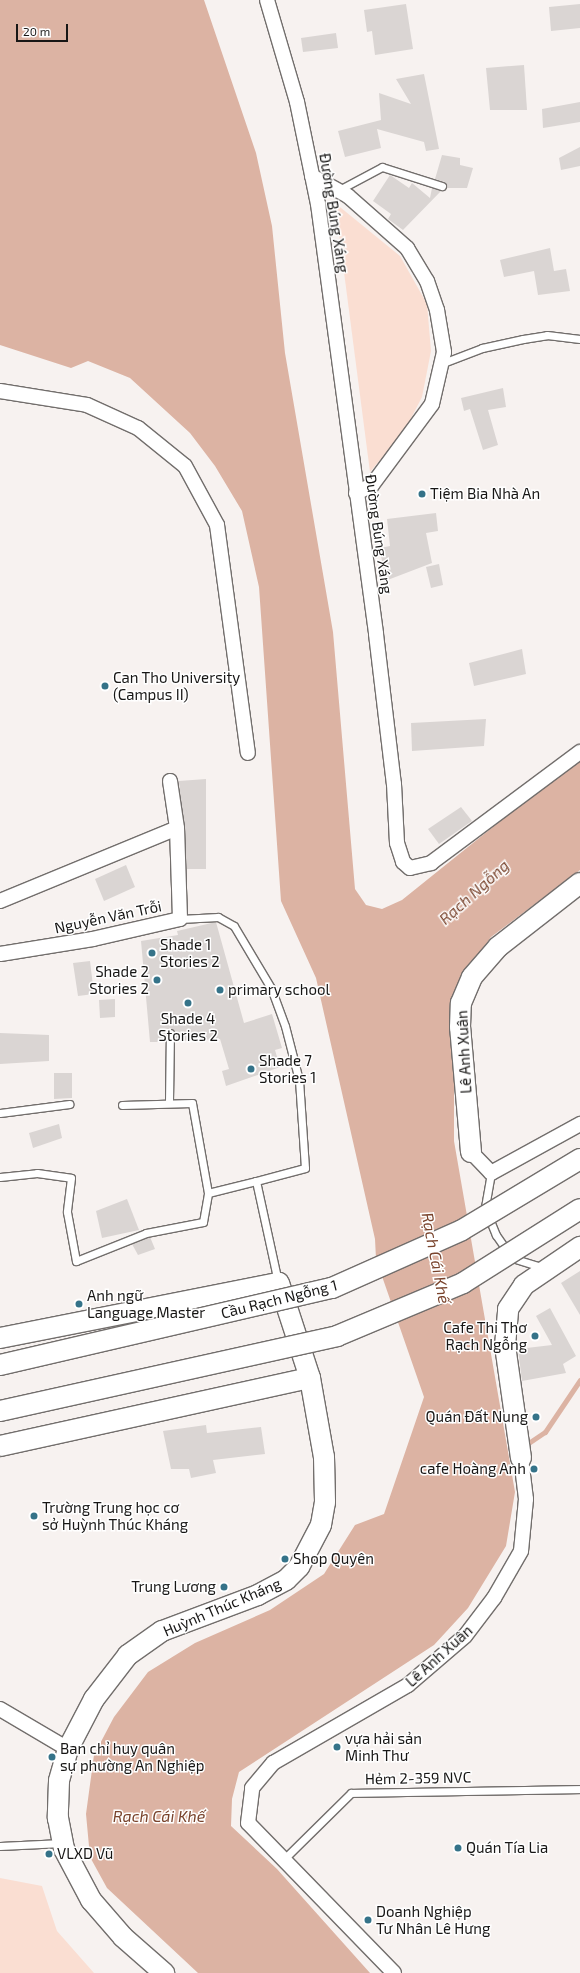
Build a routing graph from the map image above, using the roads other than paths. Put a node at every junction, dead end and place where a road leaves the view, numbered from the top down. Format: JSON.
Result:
{"nodes":[{"id":1,"x":267,"y":0,"type":"edge"},
{"id":2,"x":312,"y":176,"type":"junction"},
{"id":3,"x":442,"y":186,"type":"dead end"},
{"id":4,"x":337,"y":191,"type":"junction"},
{"id":5,"x":580,"y":339,"type":"edge"},
{"id":6,"x":443,"y":363,"type":"junction"},
{"id":7,"x":0,"y":391,"type":"edge"},
{"id":8,"x":356,"y":493,"type":"junction"},
{"id":9,"x":580,"y":752,"type":"edge"},
{"id":10,"x":248,"y":753,"type":"dead end"},
{"id":11,"x":170,"y":781,"type":"dead end"},
{"id":12,"x":177,"y":828,"type":"junction"},
{"id":13,"x":580,"y":883,"type":"edge"},
{"id":14,"x":0,"y":900,"type":"edge"},
{"id":15,"x":180,"y":919,"type":"junction"},
{"id":16,"x":0,"y":954,"type":"edge"},
{"id":17,"x":170,"y":1033,"type":"dead end"},
{"id":18,"x":169,"y":1101,"type":"junction"},
{"id":19,"x":69,"y":1104,"type":"dead end"},
{"id":20,"x":122,"y":1105,"type":"dead end"},
{"id":21,"x":0,"y":1113,"type":"edge"},
{"id":22,"x":580,"y":1124,"type":"edge"},
{"id":23,"x":471,"y":1152,"type":"joint"},
{"id":24,"x":580,"y":1159,"type":"edge"},
{"id":25,"x":491,"y":1174,"type":"junction"},
{"id":26,"x":0,"y":1176,"type":"edge"},
{"id":27,"x":256,"y":1181,"type":"junction"},
{"id":28,"x":208,"y":1193,"type":"junction"},
{"id":29,"x":580,"y":1209,"type":"edge"},
{"id":30,"x":580,"y":1247,"type":"edge"},
{"id":31,"x":549,"y":1267,"type":"junction"},
{"id":32,"x":279,"y":1283,"type":"junction"},
{"id":33,"x":0,"y":1338,"type":"edge"},
{"id":34,"x":0,"y":1364,"type":"edge"},
{"id":35,"x":310,"y":1378,"type":"junction"},
{"id":36,"x":0,"y":1411,"type":"edge"},
{"id":37,"x":0,"y":1446,"type":"edge"},
{"id":38,"x":519,"y":1449,"type":"joint"},
{"id":39,"x":0,"y":1709,"type":"edge"},
{"id":40,"x":68,"y":1749,"type":"junction"},
{"id":41,"x":580,"y":1789,"type":"edge"},
{"id":42,"x":63,"y":1843,"type":"junction"},
{"id":43,"x":0,"y":1846,"type":"edge"},
{"id":44,"x":284,"y":1859,"type":"junction"},
{"id":45,"x":164,"y":1973,"type":"edge"},
{"id":46,"x":394,"y":1973,"type":"edge"}],
"edges":[{"from":1,"to":2,"type":"street","name":"Đường Búng Xáng"},
{"from":2,"to":4,"type":"street"},
{"from":2,"to":8,"type":"street","name":"Đường Búng Xáng"},
{"from":3,"to":4,"type":"lane"},
{"from":4,"to":6,"type":"street"},
{"from":5,"to":6,"type":"lane"},
{"from":6,"to":8,"type":"street"},
{"from":7,"to":10,"type":"street"},
{"from":8,"to":9,"type":"street","name":"Đường Búng Xáng"},
{"from":11,"to":12,"type":"street","name":"Nguyễn Văn Trỗi"},
{"from":12,"to":14,"type":"street"},
{"from":12,"to":15,"type":"street","name":"Nguyễn Văn Trỗi"},
{"from":13,"to":23,"type":"street","name":"Lê Anh Xuân"},
{"from":15,"to":16,"type":"street","name":"Nguyễn Văn Trỗi"},
{"from":15,"to":27,"type":"lane"},
{"from":17,"to":18,"type":"lane"},
{"from":18,"to":20,"type":"lane"},
{"from":18,"to":28,"type":"lane"},
{"from":19,"to":21,"type":"lane"},
{"from":22,"to":25,"type":"street"},
{"from":23,"to":25,"type":"street"},
{"from":24,"to":34,"type":"street","name":"Cầu Rạch Ngỗng 1","bridge":true},
{"from":25,"to":31,"type":"lane"},
{"from":26,"to":28,"type":"lane"},
{"from":27,"to":28,"type":"lane"},
{"from":27,"to":32,"type":"lane"},
{"from":29,"to":36,"type":"street","bridge":true},
{"from":30,"to":31,"type":"street","name":"Lê Anh Xuân"},
{"from":31,"to":38,"type":"street","name":"Lê Anh Xuân"},
{"from":32,"to":33,"type":"street"},
{"from":32,"to":35,"type":"street","name":"Huỳnh Thúc Kháng"},
{"from":35,"to":37,"type":"street"},
{"from":35,"to":40,"type":"street","name":"Huỳnh Thúc Kháng"},
{"from":38,"to":44,"type":"street","name":"Lê Anh Xuân"},
{"from":39,"to":40,"type":"street"},
{"from":40,"to":42,"type":"street","name":"Huỳnh Thúc Kháng"},
{"from":41,"to":44,"type":"lane","name":"Hẻm 2-359 NVC"},
{"from":42,"to":43,"type":"lane"},
{"from":42,"to":45,"type":"street","name":"Huỳnh Thúc Kháng"},
{"from":44,"to":46,"type":"street","name":"Lê Anh Xuân"}]}
